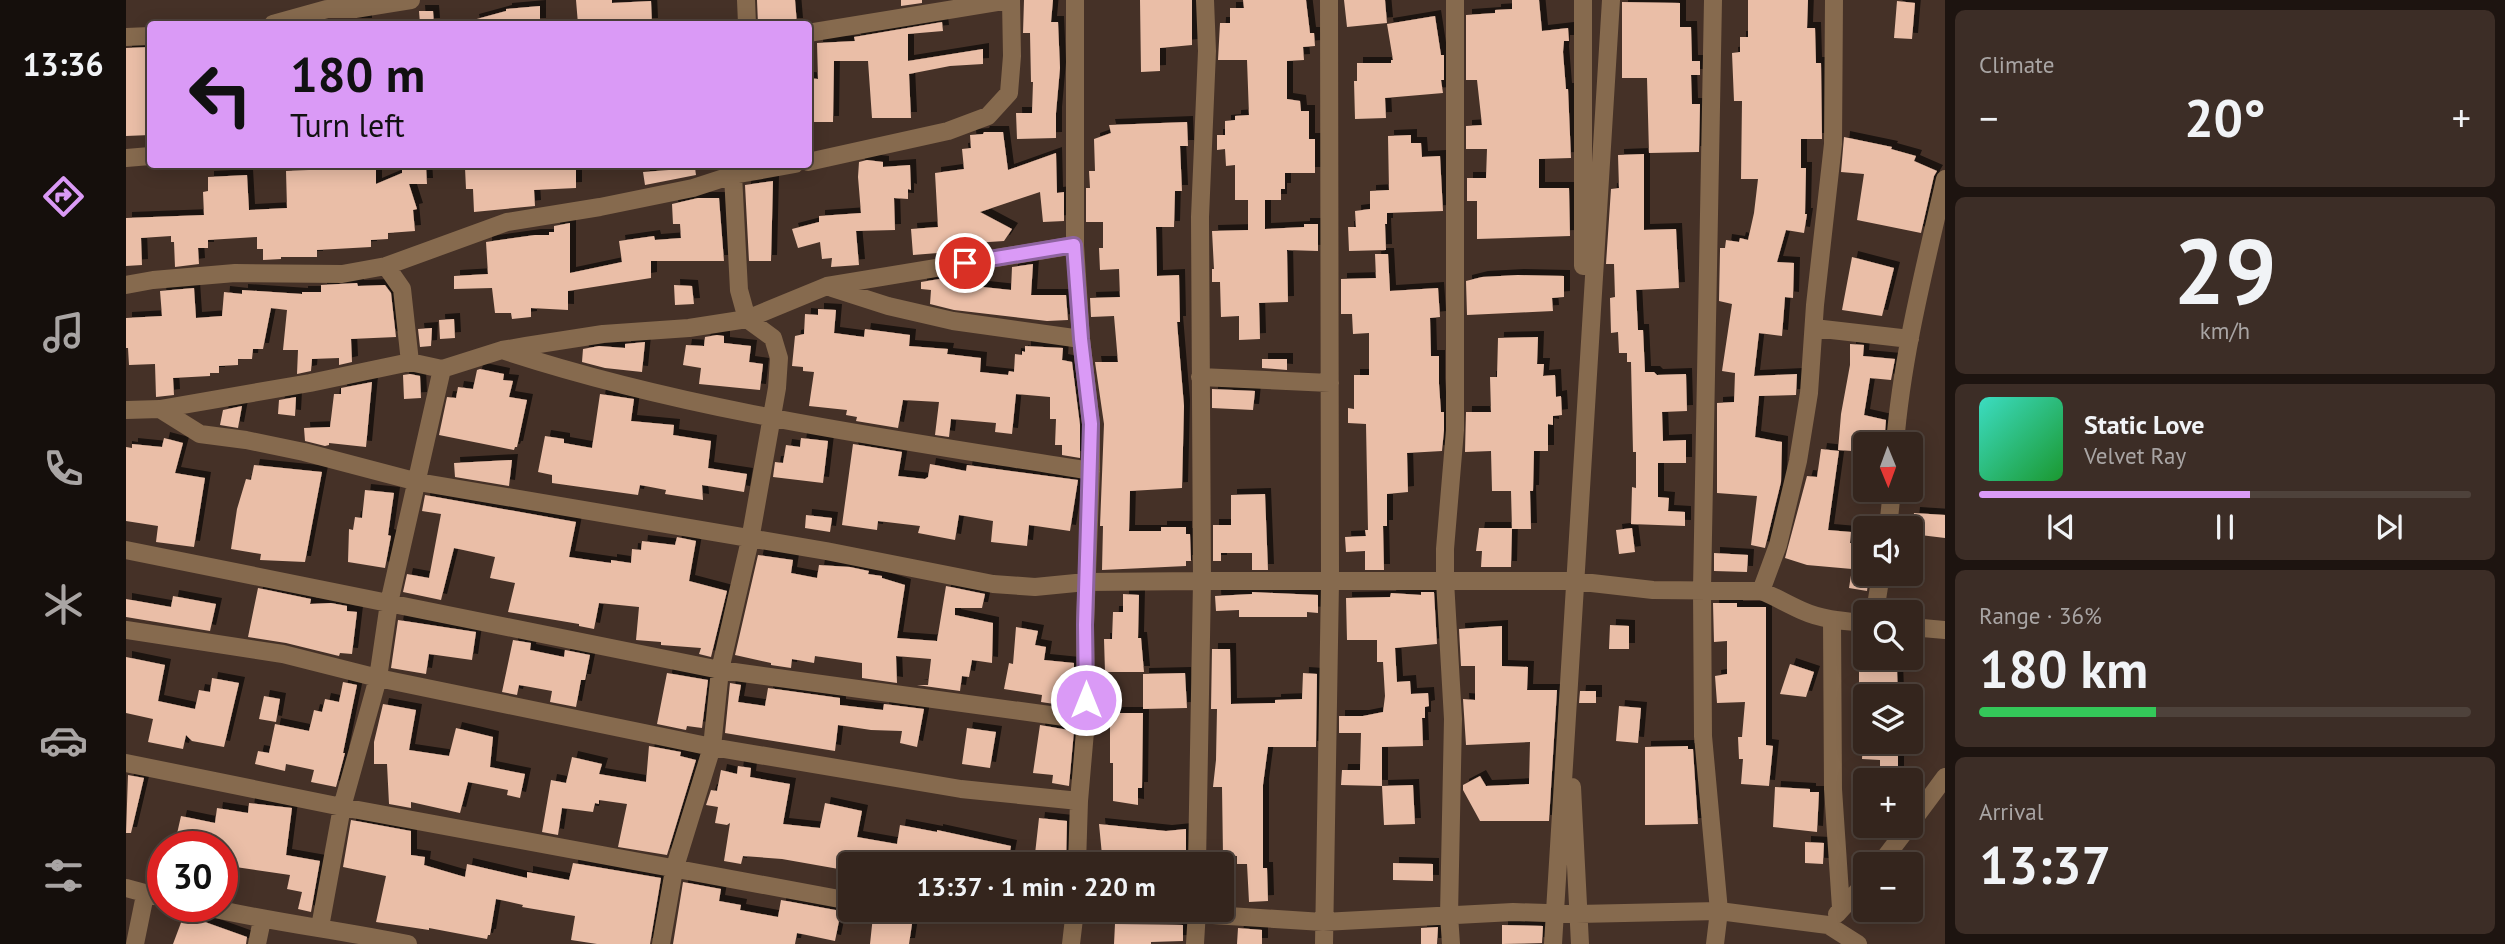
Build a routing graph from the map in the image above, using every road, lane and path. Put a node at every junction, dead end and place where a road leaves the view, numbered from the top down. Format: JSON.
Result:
{"nodes":[{"id":1,"x":411,"y":0,"type":"edge"},
{"id":2,"x":746,"y":0,"type":"edge"},
{"id":3,"x":1010,"y":0,"type":"edge"},
{"id":4,"x":1075,"y":0,"type":"edge"},
{"id":5,"x":1205,"y":0,"type":"edge"},
{"id":6,"x":1329,"y":0,"type":"edge"},
{"id":7,"x":1455,"y":0,"type":"edge"},
{"id":8,"x":1583,"y":0,"type":"edge"},
{"id":9,"x":1611,"y":0,"type":"edge"},
{"id":10,"x":1713,"y":0,"type":"edge"},
{"id":11,"x":1834,"y":0,"type":"edge"},
{"id":12,"x":284,"y":21,"type":"edge"},
{"id":13,"x":747,"y":21,"type":"edge"},
{"id":14,"x":812,"y":32,"type":"edge"},
{"id":15,"x":147,"y":36,"type":"edge"},
{"id":16,"x":126,"y":37,"type":"edge"},
{"id":17,"x":147,"y":156,"type":"edge"},
{"id":18,"x":126,"y":158,"type":"edge"},
{"id":19,"x":812,"y":161,"type":"edge"},
{"id":20,"x":734,"y":169,"type":"edge"},
{"id":21,"x":1945,"y":179,"type":"edge"},
{"id":22,"x":1074,"y":245,"type":"junction"},
{"id":23,"x":386,"y":266,"type":"junction"},
{"id":24,"x":126,"y":285,"type":"edge"},
{"id":25,"x":827,"y":286,"type":"junction"},
{"id":26,"x":747,"y":319,"type":"junction"},
{"id":27,"x":1814,"y":328,"type":"junction"},
{"id":28,"x":1081,"y":339,"type":"junction"},
{"id":29,"x":1910,"y":339,"type":"junction"},
{"id":30,"x":502,"y":350,"type":"junction"},
{"id":31,"x":410,"y":362,"type":"junction"},
{"id":32,"x":442,"y":369,"type":"junction"},
{"id":33,"x":1200,"y":377,"type":"junction"},
{"id":34,"x":1330,"y":383,"type":"junction"},
{"id":35,"x":160,"y":409,"type":"junction"},
{"id":36,"x":126,"y":410,"type":"edge"},
{"id":37,"x":771,"y":418,"type":"junction"},
{"id":38,"x":1896,"y":432,"type":"edge"},
{"id":39,"x":1091,"y":471,"type":"junction"},
{"id":40,"x":418,"y":482,"type":"junction"},
{"id":41,"x":750,"y":540,"type":"junction"},
{"id":42,"x":126,"y":550,"type":"edge"},
{"id":43,"x":1202,"y":581,"type":"junction"},
{"id":44,"x":1445,"y":581,"type":"junction"},
{"id":45,"x":1574,"y":581,"type":"junction"},
{"id":46,"x":1086,"y":582,"type":"junction"},
{"id":47,"x":1330,"y":582,"type":"junction"},
{"id":48,"x":1702,"y":589,"type":"junction"},
{"id":49,"x":1762,"y":591,"type":"junction"},
{"id":50,"x":389,"y":603,"type":"junction"},
{"id":51,"x":1832,"y":620,"type":"junction"},
{"id":52,"x":1853,"y":622,"type":"edge"},
{"id":53,"x":1923,"y":628,"type":"edge"},
{"id":54,"x":126,"y":630,"type":"edge"},
{"id":55,"x":1945,"y":630,"type":"edge"},
{"id":56,"x":720,"y":670,"type":"junction"},
{"id":57,"x":378,"y":678,"type":"junction"},
{"id":58,"x":1086,"y":720,"type":"junction"},
{"id":59,"x":712,"y":747,"type":"junction"},
{"id":60,"x":126,"y":763,"type":"edge"},
{"id":61,"x":1945,"y":777,"type":"edge"},
{"id":62,"x":1079,"y":801,"type":"junction"},
{"id":63,"x":342,"y":807,"type":"junction"},
{"id":64,"x":1923,"y":807,"type":"edge"},
{"id":65,"x":1900,"y":838,"type":"edge"},
{"id":66,"x":1077,"y":852,"type":"edge"},
{"id":67,"x":1197,"y":852,"type":"edge"},
{"id":68,"x":1889,"y":852,"type":"edge"},
{"id":69,"x":674,"y":870,"type":"junction"},
{"id":70,"x":126,"y":888,"type":"edge"},
{"id":71,"x":147,"y":895,"type":"edge"},
{"id":72,"x":1853,"y":896,"type":"edge"},
{"id":73,"x":838,"y":899,"type":"edge"},
{"id":74,"x":1842,"y":908,"type":"junction"},
{"id":75,"x":1719,"y":911,"type":"junction"},
{"id":76,"x":147,"y":914,"type":"edge"},
{"id":77,"x":238,"y":914,"type":"edge"},
{"id":78,"x":1577,"y":914,"type":"junction"},
{"id":79,"x":1234,"y":915,"type":"edge"},
{"id":80,"x":1449,"y":915,"type":"junction"},
{"id":81,"x":262,"y":920,"type":"junction"},
{"id":82,"x":1074,"y":922,"type":"edge"},
{"id":83,"x":1196,"y":922,"type":"edge"},
{"id":84,"x":1323,"y":922,"type":"junction"},
{"id":85,"x":1828,"y":925,"type":"junction"},
{"id":86,"x":320,"y":927,"type":"junction"},
{"id":87,"x":397,"y":943,"type":"edge"},
{"id":88,"x":135,"y":944,"type":"edge"},
{"id":89,"x":257,"y":944,"type":"edge"},
{"id":90,"x":661,"y":944,"type":"edge"},
{"id":91,"x":1071,"y":944,"type":"edge"},
{"id":92,"x":1195,"y":944,"type":"edge"},
{"id":93,"x":1324,"y":944,"type":"edge"},
{"id":94,"x":1451,"y":944,"type":"edge"},
{"id":95,"x":1553,"y":944,"type":"edge"},
{"id":96,"x":1580,"y":944,"type":"edge"},
{"id":97,"x":1715,"y":944,"type":"edge"},
{"id":98,"x":1858,"y":944,"type":"edge"}],
"edges":[{"from":1,"to":12,"type":"street"},
{"from":2,"to":13,"type":"street"},
{"from":3,"to":14,"type":"street"},
{"from":3,"to":19,"type":"street"},
{"from":4,"to":22,"type":"street"},
{"from":5,"to":33,"type":"street"},
{"from":6,"to":34,"type":"street"},
{"from":7,"to":44,"type":"street"},
{"from":8,"to":45,"type":"street"},
{"from":9,"to":95,"type":"street"},
{"from":10,"to":48,"type":"street"},
{"from":11,"to":27,"type":"street"},
{"from":15,"to":16,"type":"street"},
{"from":17,"to":18,"type":"street"},
{"from":20,"to":23,"type":"street"},
{"from":20,"to":26,"type":"street"},
{"from":21,"to":29,"type":"street"},
{"from":22,"to":25,"type":"street"},
{"from":22,"to":28,"type":"street"},
{"from":23,"to":24,"type":"street"},
{"from":23,"to":31,"type":"street"},
{"from":25,"to":26,"type":"street"},
{"from":25,"to":28,"type":"street"},
{"from":26,"to":30,"type":"street"},
{"from":26,"to":37,"type":"street"},
{"from":27,"to":29,"type":"street"},
{"from":27,"to":49,"type":"street"},
{"from":28,"to":39,"type":"street"},
{"from":29,"to":38,"type":"street"},
{"from":30,"to":32,"type":"street"},
{"from":30,"to":37,"type":"street"},
{"from":31,"to":32,"type":"street"},
{"from":31,"to":35,"type":"street"},
{"from":32,"to":40,"type":"street"},
{"from":33,"to":34,"type":"street"},
{"from":33,"to":43,"type":"street"},
{"from":34,"to":47,"type":"street"},
{"from":35,"to":36,"type":"street"},
{"from":35,"to":40,"type":"street"},
{"from":37,"to":39,"type":"street"},
{"from":37,"to":41,"type":"street"},
{"from":39,"to":46,"type":"street"},
{"from":40,"to":41,"type":"street"},
{"from":40,"to":50,"type":"street"},
{"from":41,"to":46,"type":"street"},
{"from":41,"to":56,"type":"street"},
{"from":42,"to":50,"type":"street"},
{"from":43,"to":46,"type":"street"},
{"from":43,"to":47,"type":"street"},
{"from":43,"to":67,"type":"street"},
{"from":44,"to":45,"type":"street"},
{"from":44,"to":47,"type":"street"},
{"from":44,"to":80,"type":"street"},
{"from":45,"to":48,"type":"street"},
{"from":45,"to":78,"type":"street"},
{"from":46,"to":58,"type":"street"},
{"from":47,"to":84,"type":"street"},
{"from":48,"to":49,"type":"street"},
{"from":48,"to":75,"type":"street"},
{"from":49,"to":51,"type":"street"},
{"from":50,"to":56,"type":"street"},
{"from":50,"to":57,"type":"street"},
{"from":51,"to":52,"type":"street"},
{"from":51,"to":74,"type":"street"},
{"from":53,"to":55,"type":"street"},
{"from":54,"to":57,"type":"street"},
{"from":56,"to":58,"type":"street"},
{"from":56,"to":59,"type":"street"},
{"from":57,"to":59,"type":"street"},
{"from":57,"to":63,"type":"street"},
{"from":58,"to":62,"type":"street"},
{"from":59,"to":62,"type":"street"},
{"from":59,"to":69,"type":"street"},
{"from":60,"to":63,"type":"street"},
{"from":61,"to":64,"type":"street"},
{"from":62,"to":66,"type":"street"},
{"from":63,"to":69,"type":"street"},
{"from":63,"to":86,"type":"street"},
{"from":65,"to":68,"type":"street"},
{"from":69,"to":73,"type":"street"},
{"from":69,"to":90,"type":"street"},
{"from":70,"to":71,"type":"street"},
{"from":72,"to":74,"type":"street"},
{"from":74,"to":85,"type":"street"},
{"from":75,"to":78,"type":"street"},
{"from":75,"to":85,"type":"street"},
{"from":75,"to":97,"type":"street"},
{"from":76,"to":88,"type":"street"},
{"from":77,"to":81,"type":"street"},
{"from":78,"to":80,"type":"street"},
{"from":78,"to":96,"type":"street"},
{"from":79,"to":84,"type":"street"},
{"from":80,"to":84,"type":"street"},
{"from":80,"to":94,"type":"street"},
{"from":81,"to":86,"type":"street"},
{"from":81,"to":89,"type":"street"},
{"from":82,"to":91,"type":"street"},
{"from":83,"to":92,"type":"street"},
{"from":84,"to":93,"type":"street"},
{"from":85,"to":98,"type":"street"},
{"from":86,"to":87,"type":"street"}]}
